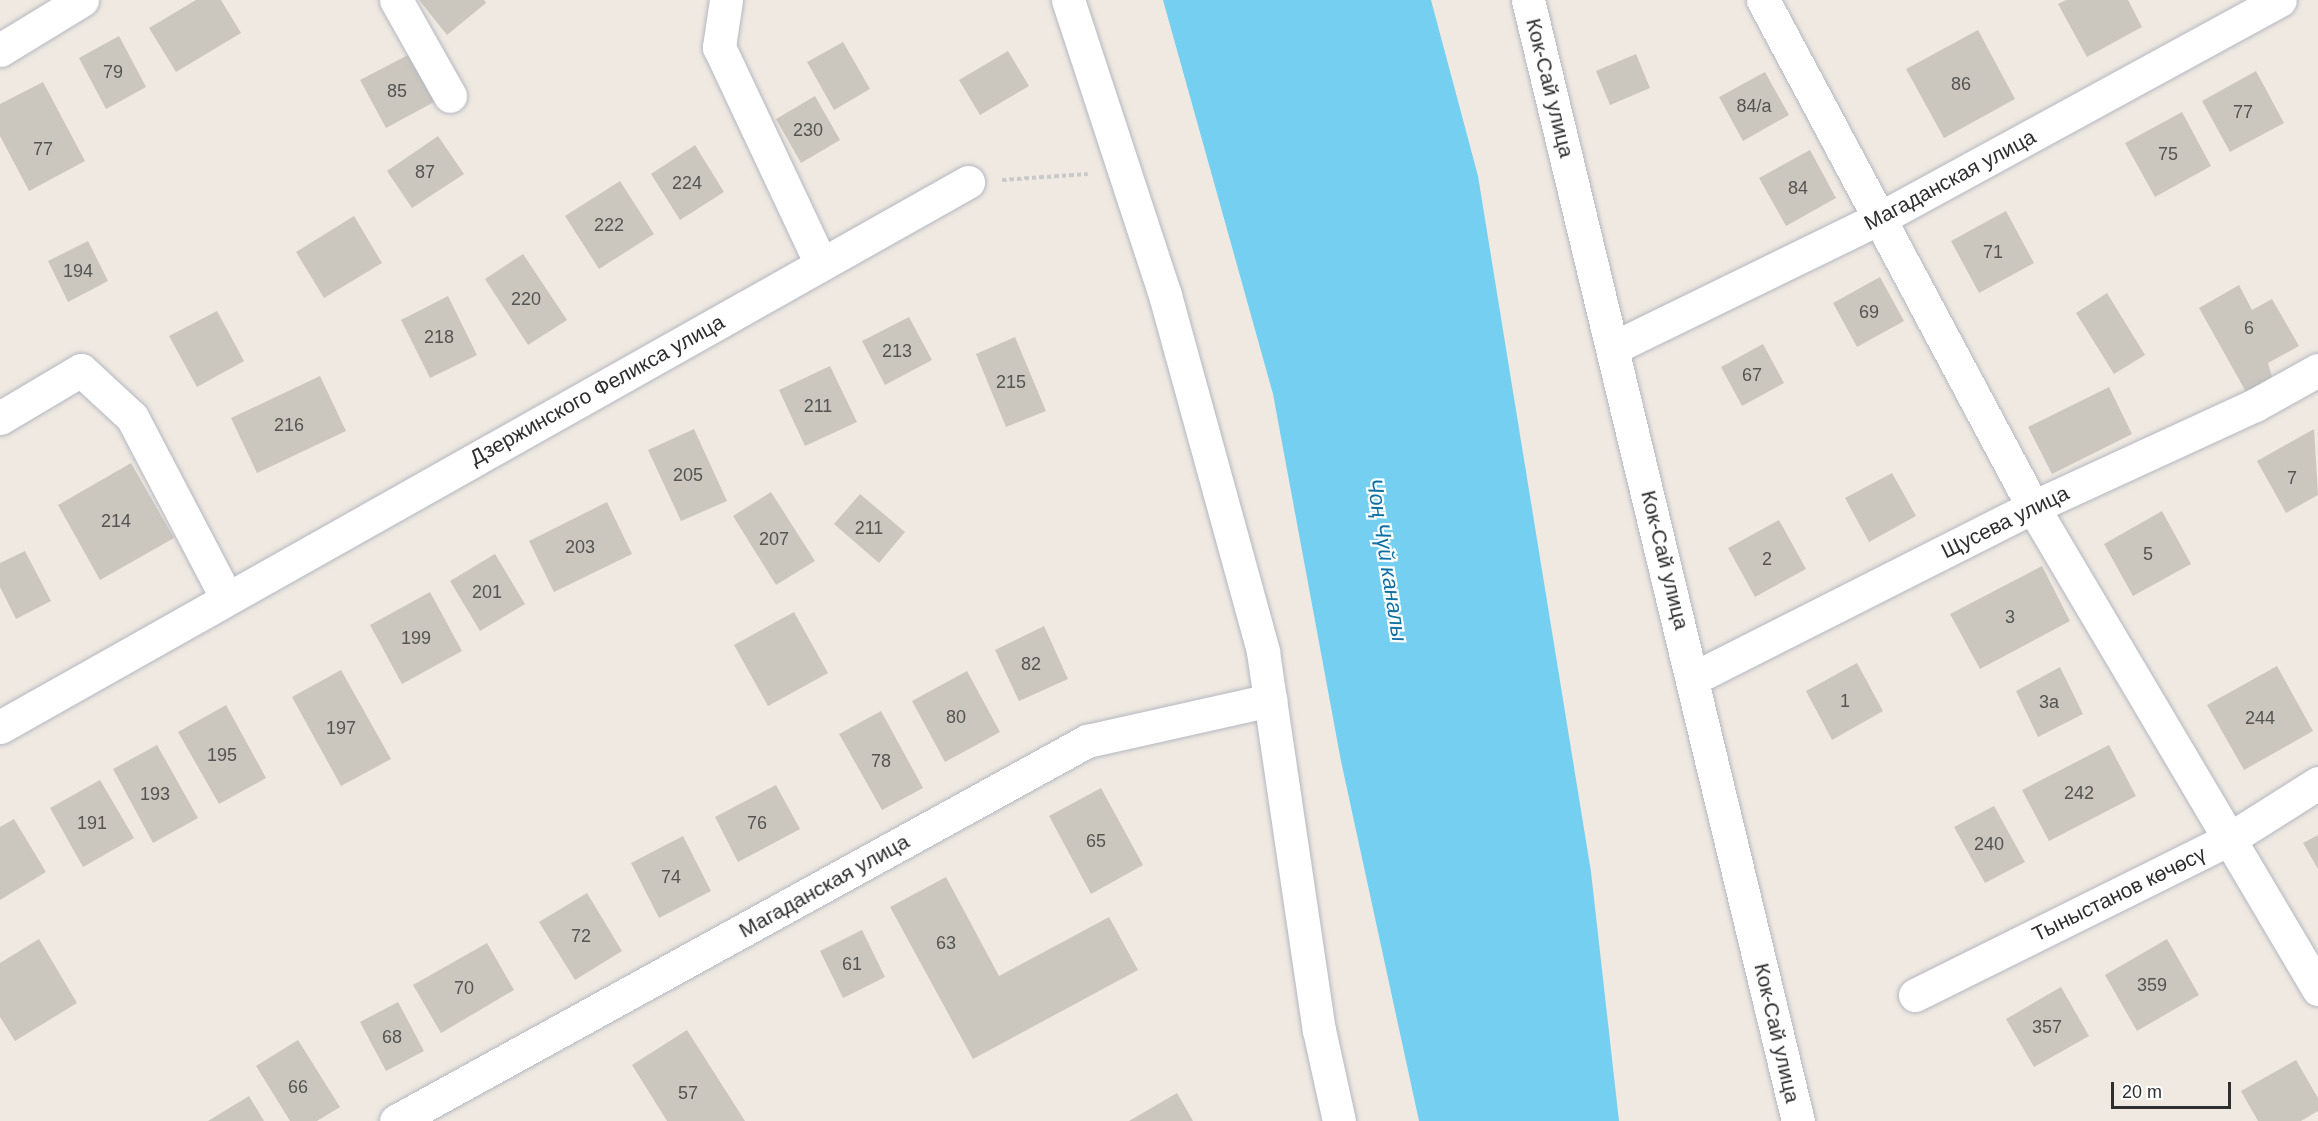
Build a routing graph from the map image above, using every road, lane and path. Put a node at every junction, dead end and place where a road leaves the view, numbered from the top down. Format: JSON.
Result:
{"nodes":[{"id":1,"x":82,"y":0,"type":"edge"},
{"id":2,"x":396,"y":0,"type":"edge"},
{"id":3,"x":726,"y":0,"type":"edge"},
{"id":4,"x":1068,"y":0,"type":"edge"},
{"id":5,"x":1528,"y":0,"type":"edge"},
{"id":6,"x":1763,"y":0,"type":"edge"},
{"id":7,"x":2280,"y":0,"type":"edge"},
{"id":8,"x":0,"y":50,"type":"edge"},
{"id":9,"x":450,"y":96,"type":"dead end"},
{"id":10,"x":1124,"y":171,"type":"junction"},
{"id":11,"x":1015,"y":180,"type":"dead end"},
{"id":12,"x":968,"y":182,"type":"dead end"},
{"id":13,"x":1882,"y":218,"type":"junction"},
{"id":14,"x":821,"y":264,"type":"junction"},
{"id":15,"x":1613,"y":348,"type":"junction"},
{"id":16,"x":2318,"y":370,"type":"edge"},
{"id":17,"x":0,"y":418,"type":"edge"},
{"id":18,"x":2033,"y":507,"type":"junction"},
{"id":19,"x":227,"y":598,"type":"junction"},
{"id":20,"x":1694,"y":678,"type":"junction"},
{"id":21,"x":1270,"y":700,"type":"junction"},
{"id":22,"x":0,"y":727,"type":"edge"},
{"id":23,"x":2318,"y":783,"type":"edge"},
{"id":24,"x":2231,"y":838,"type":"junction"},
{"id":25,"x":2318,"y":989,"type":"edge"},
{"id":26,"x":1915,"y":995,"type":"dead end"},
{"id":27,"x":396,"y":1121,"type":"edge"},
{"id":28,"x":1339,"y":1121,"type":"edge"},
{"id":29,"x":1798,"y":1121,"type":"edge"}],
"edges":[{"from":1,"to":8,"type":"street"},
{"from":2,"to":9,"type":"street"},
{"from":3,"to":14,"type":"street"},
{"from":4,"to":10,"type":"street"},
{"from":5,"to":15,"type":"street","name":"Кок-Сай улица"},
{"from":6,"to":13,"type":"street"},
{"from":7,"to":13,"type":"street","name":"Магаданская улица"},
{"from":10,"to":11,"type":"path"},
{"from":10,"to":21,"type":"street"},
{"from":12,"to":14,"type":"street","name":"Дзержинского Феликса улица"},
{"from":13,"to":15,"type":"street","name":"Магаданская улица"},
{"from":13,"to":18,"type":"street"},
{"from":14,"to":19,"type":"street","name":"Дзержинского Феликса улица"},
{"from":15,"to":20,"type":"street","name":"Кок-Сай улица"},
{"from":16,"to":18,"type":"street","name":"Щусева улица"},
{"from":17,"to":19,"type":"street"},
{"from":18,"to":20,"type":"street","name":"Щусева улица"},
{"from":18,"to":24,"type":"street"},
{"from":19,"to":22,"type":"street","name":"Дзержинского Феликса улица"},
{"from":20,"to":29,"type":"street","name":"Кок-Сай улица"},
{"from":21,"to":27,"type":"street","name":"Магаданская улица"},
{"from":21,"to":28,"type":"street"},
{"from":23,"to":24,"type":"street","name":"Тыныстанов көчөсү"},
{"from":24,"to":25,"type":"street"},
{"from":24,"to":26,"type":"street","name":"Тыныстанов көчөсү"}]}
